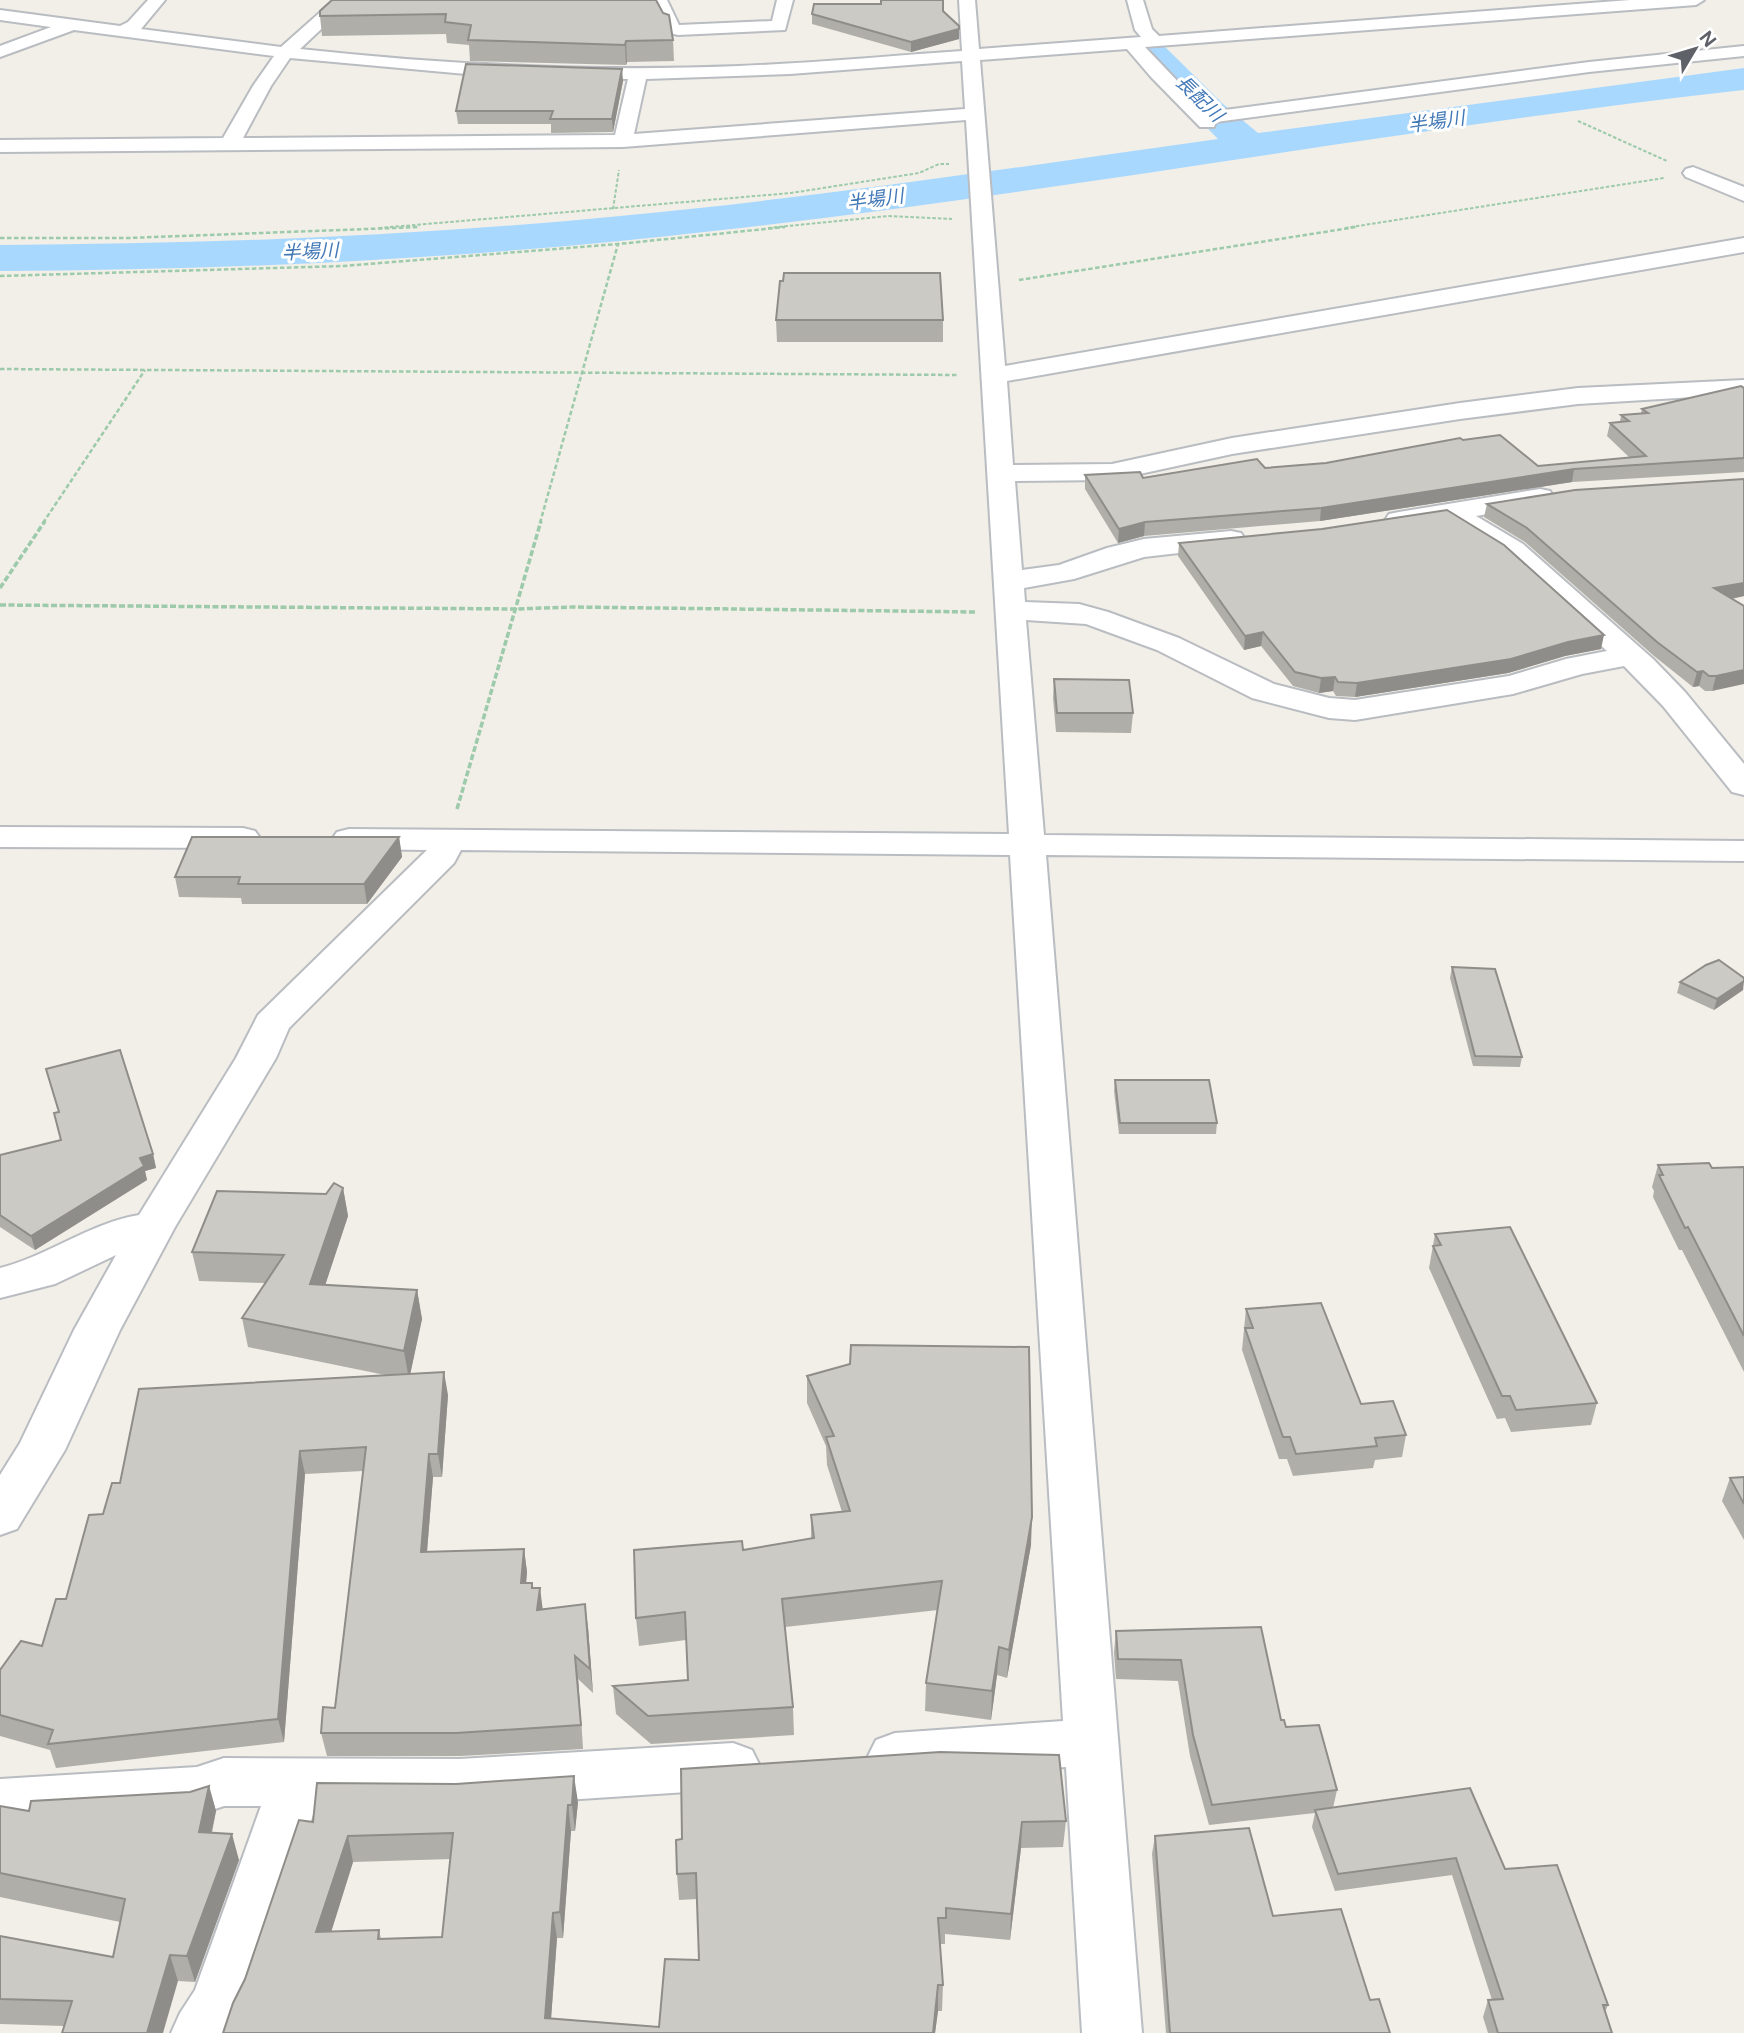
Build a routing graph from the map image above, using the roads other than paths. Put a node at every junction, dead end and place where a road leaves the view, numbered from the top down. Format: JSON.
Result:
{"nodes":[{"id":1,"x":157,"y":0,"type":"edge"},
{"id":2,"x":344,"y":0,"type":"edge"},
{"id":3,"x":659,"y":0,"type":"edge"},
{"id":4,"x":785,"y":0,"type":"edge"},
{"id":5,"x":967,"y":0,"type":"edge"},
{"id":6,"x":1135,"y":0,"type":"edge"},
{"id":7,"x":1534,"y":0,"type":"edge"},
{"id":8,"x":1696,"y":0,"type":"edge"},
{"id":9,"x":1336,"y":9,"type":"dead end"},
{"id":10,"x":1551,"y":11,"type":"junction"},
{"id":11,"x":0,"y":15,"type":"edge"},
{"id":12,"x":74,"y":24,"type":"junction"},
{"id":13,"x":1354,"y":26,"type":"junction"},
{"id":14,"x":124,"y":31,"type":"junction"},
{"id":15,"x":1154,"y":41,"type":"junction"},
{"id":16,"x":1132,"y":43,"type":"junction"},
{"id":17,"x":1744,"y":51,"type":"edge"},
{"id":18,"x":0,"y":52,"type":"edge"},
{"id":19,"x":286,"y":52,"type":"junction"},
{"id":20,"x":971,"y":56,"type":"junction"},
{"id":21,"x":638,"y":73,"type":"junction"},
{"id":22,"x":975,"y":114,"type":"junction"},
{"id":23,"x":623,"y":141,"type":"junction"},
{"id":24,"x":229,"y":145,"type":"junction"},
{"id":25,"x":0,"y":146,"type":"edge"},
{"id":26,"x":1693,"y":173,"type":"road end"},
{"id":27,"x":1744,"y":195,"type":"edge"},
{"id":28,"x":1744,"y":246,"type":"edge"},
{"id":29,"x":995,"y":375,"type":"junction"},
{"id":30,"x":1744,"y":387,"type":"edge"},
{"id":31,"x":1001,"y":473,"type":"junction"},
{"id":32,"x":1572,"y":493,"type":"edge"},
{"id":33,"x":1452,"y":513,"type":"junction"},
{"id":34,"x":1373,"y":524,"type":"edge"},
{"id":35,"x":1258,"y":537,"type":"edge"},
{"id":36,"x":1009,"y":596,"type":"junction"},
{"id":37,"x":1630,"y":656,"type":"junction"},
{"id":38,"x":1744,"y":785,"type":"edge"},
{"id":39,"x":0,"y":837,"type":"edge"},
{"id":40,"x":272,"y":838,"type":"edge"},
{"id":41,"x":312,"y":838,"type":"edge"},
{"id":42,"x":448,"y":839,"type":"junction"},
{"id":43,"x":1028,"y":844,"type":"junction"},
{"id":44,"x":1744,"y":851,"type":"edge"},
{"id":45,"x":153,"y":1227,"type":"junction"},
{"id":46,"x":0,"y":1283,"type":"edge"},
{"id":47,"x":0,"y":1516,"type":"edge"},
{"id":48,"x":1092,"y":1742,"type":"junction"},
{"id":49,"x":842,"y":1759,"type":"edge"},
{"id":50,"x":787,"y":1763,"type":"edge"},
{"id":51,"x":297,"y":1781,"type":"junction"},
{"id":52,"x":0,"y":1803,"type":"edge"},
{"id":53,"x":201,"y":2033,"type":"edge"},
{"id":54,"x":1112,"y":2033,"type":"edge"}],
"edges":[{"from":1,"to":14,"type":"street"},
{"from":2,"to":19,"type":"street"},
{"from":3,"to":4,"type":"street"},
{"from":5,"to":20,"type":"street"},
{"from":6,"to":15,"type":"street"},
{"from":7,"to":10,"type":"street"},
{"from":8,"to":10,"type":"street"},
{"from":9,"to":13,"type":"street"},
{"from":10,"to":13,"type":"street"},
{"from":11,"to":12,"type":"street"},
{"from":12,"to":14,"type":"street"},
{"from":12,"to":18,"type":"street"},
{"from":13,"to":15,"type":"street"},
{"from":14,"to":19,"type":"street"},
{"from":15,"to":16,"type":"street"},
{"from":16,"to":17,"type":"street"},
{"from":16,"to":20,"type":"street"},
{"from":19,"to":21,"type":"street"},
{"from":19,"to":24,"type":"street"},
{"from":20,"to":21,"type":"street"},
{"from":20,"to":22,"type":"street"},
{"from":21,"to":23,"type":"street"},
{"from":22,"to":23,"type":"street"},
{"from":22,"to":29,"type":"street"},
{"from":23,"to":24,"type":"street"},
{"from":24,"to":25,"type":"street"},
{"from":26,"to":27,"type":"street"},
{"from":28,"to":29,"type":"street"},
{"from":29,"to":31,"type":"street"},
{"from":30,"to":31,"type":"street"},
{"from":31,"to":36,"type":"street"},
{"from":32,"to":33,"type":"street"},
{"from":33,"to":34,"type":"street"},
{"from":33,"to":37,"type":"street"},
{"from":35,"to":36,"type":"street"},
{"from":36,"to":37,"type":"street"},
{"from":36,"to":43,"type":"street"},
{"from":37,"to":38,"type":"street"},
{"from":39,"to":40,"type":"street"},
{"from":41,"to":42,"type":"street"},
{"from":42,"to":43,"type":"street"},
{"from":42,"to":45,"type":"street"},
{"from":43,"to":44,"type":"street"},
{"from":43,"to":48,"type":"street"},
{"from":45,"to":46,"type":"street"},
{"from":45,"to":47,"type":"street"},
{"from":48,"to":49,"type":"street"},
{"from":48,"to":54,"type":"street"},
{"from":50,"to":51,"type":"street"},
{"from":51,"to":52,"type":"street"},
{"from":51,"to":53,"type":"street"}]}
